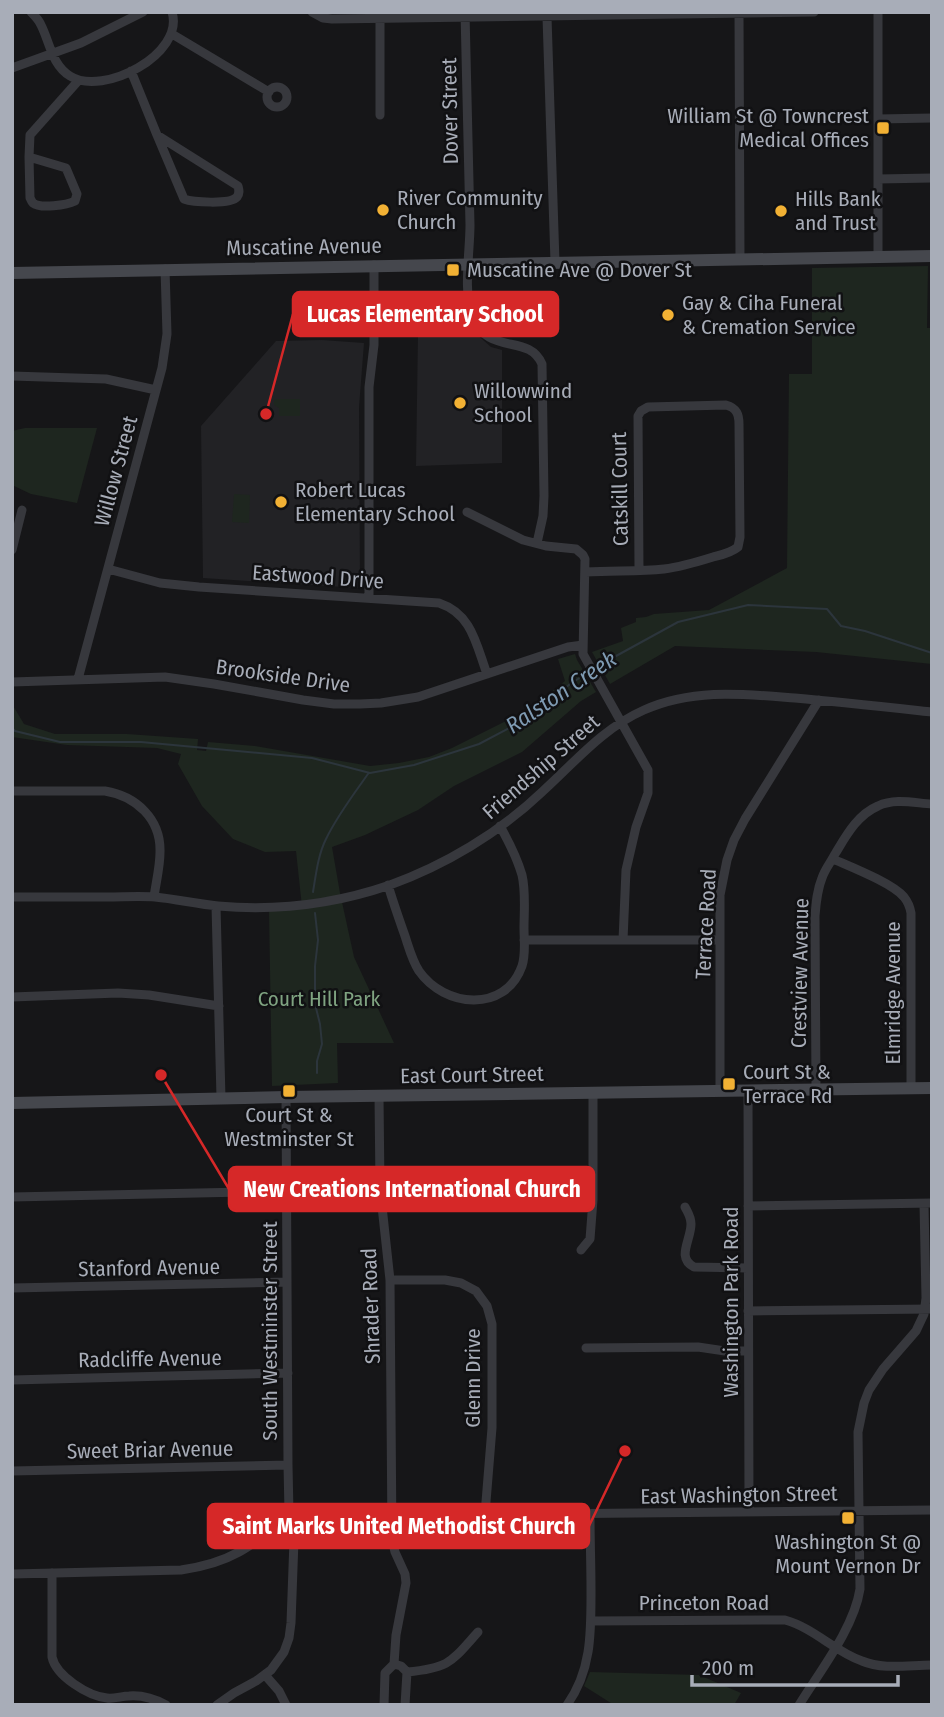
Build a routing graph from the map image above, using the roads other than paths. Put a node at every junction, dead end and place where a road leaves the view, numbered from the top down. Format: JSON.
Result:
{"nodes":[{"id":1,"x":31,"y":12,"type":"edge"},
{"id":2,"x":143,"y":12,"type":"edge"},
{"id":3,"x":172,"y":12,"type":"edge"},
{"id":4,"x":312,"y":12,"type":"edge"},
{"id":5,"x":791,"y":12,"type":"edge"},
{"id":6,"x":814,"y":12,"type":"edge"},
{"id":7,"x":878,"y":12,"type":"edge"},
{"id":8,"x":739,"y":13,"type":"edge"},
{"id":9,"x":621,"y":14,"type":"edge"},
{"id":10,"x":465,"y":15,"type":"edge"},
{"id":11,"x":547,"y":17,"type":"junction"},
{"id":12,"x":380,"y":19,"type":"junction"},
{"id":13,"x":172,"y":34,"type":"junction"},
{"id":14,"x":52,"y":54,"type":"junction"},
{"id":15,"x":12,"y":68,"type":"edge"},
{"id":16,"x":131,"y":71,"type":"junction"},
{"id":17,"x":78,"y":81,"type":"junction"},
{"id":18,"x":269,"y":92,"type":"dead end"},
{"id":19,"x":380,"y":115,"type":"dead end"},
{"id":20,"x":932,"y":118,"type":"edge"},
{"id":21,"x":878,"y":119,"type":"junction"},
{"id":22,"x":158,"y":135,"type":"junction"},
{"id":23,"x":29,"y":157,"type":"junction"},
{"id":24,"x":878,"y":178,"type":"junction"},
{"id":25,"x":932,"y":178,"type":"edge"},
{"id":26,"x":932,"y":256,"type":"edge"},
{"id":27,"x":878,"y":257,"type":"junction"},
{"id":28,"x":740,"y":260,"type":"junction"},
{"id":29,"x":555,"y":262,"type":"junction"},
{"id":30,"x":469,"y":264,"type":"junction"},
{"id":31,"x":374,"y":265,"type":"junction"},
{"id":32,"x":165,"y":269,"type":"junction"},
{"id":33,"x":12,"y":273,"type":"edge"},
{"id":34,"x":12,"y":376,"type":"edge"},
{"id":35,"x":156,"y":390,"type":"junction"},
{"id":36,"x":22,"y":510,"type":"dead end"},
{"id":37,"x":467,"y":512,"type":"dead end"},
{"id":38,"x":15,"y":527,"type":"edge"},
{"id":39,"x":537,"y":543,"type":"junction"},
{"id":40,"x":12,"y":550,"type":"edge"},
{"id":41,"x":108,"y":569,"type":"junction"},
{"id":42,"x":639,"y":570,"type":"junction"},
{"id":43,"x":586,"y":572,"type":"junction"},
{"id":44,"x":369,"y":598,"type":"junction"},
{"id":45,"x":583,"y":645,"type":"junction"},
{"id":46,"x":487,"y":674,"type":"junction"},
{"id":47,"x":78,"y":679,"type":"junction"},
{"id":48,"x":12,"y":682,"type":"edge"},
{"id":49,"x":819,"y":700,"type":"junction"},
{"id":50,"x":932,"y":712,"type":"edge"},
{"id":51,"x":621,"y":722,"type":"junction"},
{"id":52,"x":12,"y":791,"type":"edge"},
{"id":53,"x":932,"y":804,"type":"edge"},
{"id":54,"x":500,"y":826,"type":"junction"},
{"id":55,"x":833,"y":859,"type":"junction"},
{"id":56,"x":388,"y":885,"type":"junction"},
{"id":57,"x":12,"y":897,"type":"edge"},
{"id":58,"x":155,"y":897,"type":"junction"},
{"id":59,"x":216,"y":906,"type":"junction"},
{"id":60,"x":524,"y":940,"type":"junction"},
{"id":61,"x":623,"y":940,"type":"junction"},
{"id":62,"x":719,"y":940,"type":"junction"},
{"id":63,"x":12,"y":998,"type":"edge"},
{"id":64,"x":219,"y":1006,"type":"junction"},
{"id":65,"x":932,"y":1088,"type":"edge"},
{"id":66,"x":911,"y":1089,"type":"junction"},
{"id":67,"x":816,"y":1090,"type":"junction"},
{"id":68,"x":720,"y":1091,"type":"junction"},
{"id":69,"x":748,"y":1091,"type":"junction"},
{"id":70,"x":593,"y":1093,"type":"junction"},
{"id":71,"x":379,"y":1096,"type":"junction"},
{"id":72,"x":286,"y":1097,"type":"junction"},
{"id":73,"x":221,"y":1098,"type":"junction"},
{"id":74,"x":12,"y":1103,"type":"edge"},
{"id":75,"x":380,"y":1188,"type":"junction"},
{"id":76,"x":593,"y":1189,"type":"junction"},
{"id":77,"x":287,"y":1191,"type":"junction"},
{"id":78,"x":12,"y":1197,"type":"edge"},
{"id":79,"x":928,"y":1204,"type":"edge"},
{"id":80,"x":748,"y":1206,"type":"junction"},
{"id":81,"x":685,"y":1207,"type":"dead end"},
{"id":82,"x":581,"y":1250,"type":"dead end"},
{"id":83,"x":748,"y":1268,"type":"junction"},
{"id":84,"x":390,"y":1280,"type":"junction"},
{"id":85,"x":287,"y":1282,"type":"junction"},
{"id":86,"x":12,"y":1289,"type":"edge"},
{"id":87,"x":929,"y":1309,"type":"edge"},
{"id":88,"x":748,"y":1311,"type":"junction"},
{"id":89,"x":586,"y":1348,"type":"dead end"},
{"id":90,"x":748,"y":1351,"type":"junction"},
{"id":91,"x":288,"y":1373,"type":"junction"},
{"id":92,"x":12,"y":1380,"type":"edge"},
{"id":93,"x":288,"y":1465,"type":"junction"},
{"id":94,"x":12,"y":1471,"type":"edge"},
{"id":95,"x":932,"y":1510,"type":"edge"},
{"id":96,"x":859,"y":1511,"type":"junction"},
{"id":97,"x":749,"y":1512,"type":"junction"},
{"id":98,"x":485,"y":1514,"type":"junction"},
{"id":99,"x":590,"y":1514,"type":"junction"},
{"id":100,"x":392,"y":1515,"type":"junction"},
{"id":101,"x":291,"y":1524,"type":"junction"},
{"id":102,"x":52,"y":1573,"type":"junction"},
{"id":103,"x":12,"y":1574,"type":"edge"},
{"id":104,"x":591,"y":1621,"type":"junction"},
{"id":105,"x":478,"y":1632,"type":"dead end"},
{"id":106,"x":835,"y":1646,"type":"junction"},
{"id":107,"x":394,"y":1664,"type":"junction"},
{"id":108,"x":932,"y":1665,"type":"edge"},
{"id":109,"x":407,"y":1672,"type":"junction"},
{"id":110,"x":265,"y":1675,"type":"junction"},
{"id":111,"x":166,"y":1705,"type":"edge"},
{"id":112,"x":217,"y":1705,"type":"edge"},
{"id":113,"x":286,"y":1705,"type":"edge"},
{"id":114,"x":384,"y":1705,"type":"edge"},
{"id":115,"x":405,"y":1705,"type":"edge"},
{"id":116,"x":567,"y":1705,"type":"edge"},
{"id":117,"x":799,"y":1705,"type":"edge"}],
"edges":[{"from":1,"to":14,"type":"street"},
{"from":2,"to":14,"type":"street"},
{"from":3,"to":13,"type":"street"},
{"from":4,"to":12,"type":"street"},
{"from":5,"to":6,"type":"street"},
{"from":5,"to":8,"type":"street"},
{"from":7,"to":21,"type":"street"},
{"from":8,"to":9,"type":"street"},
{"from":8,"to":28,"type":"street"},
{"from":9,"to":11,"type":"street"},
{"from":10,"to":11,"type":"street"},
{"from":10,"to":12,"type":"street"},
{"from":10,"to":30,"type":"street","name":"Dover Street"},
{"from":11,"to":29,"type":"street"},
{"from":12,"to":19,"type":"street"},
{"from":13,"to":16,"type":"street"},
{"from":13,"to":18,"type":"street"},
{"from":14,"to":15,"type":"street"},
{"from":14,"to":17,"type":"street"},
{"from":16,"to":17,"type":"street"},
{"from":16,"to":22,"type":"street"},
{"from":17,"to":23,"type":"street"},
{"from":20,"to":21,"type":"street"},
{"from":21,"to":24,"type":"street"},
{"from":22,"to":22,"type":"street"},
{"from":23,"to":23,"type":"street"},
{"from":24,"to":25,"type":"street"},
{"from":24,"to":27,"type":"street"},
{"from":26,"to":27,"type":"main road","name":"Muscatine Avenue"},
{"from":27,"to":28,"type":"main road","name":"Muscatine Avenue"},
{"from":28,"to":29,"type":"main road","name":"Muscatine Avenue"},
{"from":29,"to":30,"type":"main road","name":"Muscatine Avenue"},
{"from":30,"to":31,"type":"main road","name":"Muscatine Avenue"},
{"from":30,"to":39,"type":"street","name":"Dover Street"},
{"from":31,"to":32,"type":"main road","name":"Muscatine Avenue"},
{"from":31,"to":44,"type":"street"},
{"from":32,"to":33,"type":"main road","name":"Muscatine Avenue"},
{"from":32,"to":35,"type":"street","name":"Willow Street"},
{"from":34,"to":35,"type":"street"},
{"from":35,"to":41,"type":"street","name":"Willow Street"},
{"from":36,"to":38,"type":"street"},
{"from":37,"to":39,"type":"street"},
{"from":38,"to":40,"type":"street"},
{"from":39,"to":43,"type":"street"},
{"from":41,"to":44,"type":"street","name":"Eastwood Drive"},
{"from":41,"to":47,"type":"street","name":"Willow Street"},
{"from":42,"to":42,"type":"street","name":"Catskill Court"},
{"from":42,"to":43,"type":"street","name":"Catskill Court"},
{"from":43,"to":45,"type":"street"},
{"from":44,"to":46,"type":"street","name":"Eastwood Drive"},
{"from":45,"to":46,"type":"street","name":"Brookside Drive"},
{"from":45,"to":51,"type":"street"},
{"from":46,"to":47,"type":"street","name":"Brookside Drive"},
{"from":47,"to":48,"type":"street","name":"Brookside Drive"},
{"from":49,"to":50,"type":"street","name":"Friendship Street"},
{"from":49,"to":51,"type":"street","name":"Friendship Street"},
{"from":49,"to":62,"type":"street","name":"Terrace Road"},
{"from":51,"to":54,"type":"street","name":"Friendship Street"},
{"from":51,"to":61,"type":"street"},
{"from":52,"to":58,"type":"street"},
{"from":53,"to":55,"type":"street","name":"Crestview Avenue"},
{"from":54,"to":56,"type":"street","name":"Friendship Street"},
{"from":54,"to":60,"type":"street"},
{"from":55,"to":66,"type":"street","name":"Elmridge Avenue"},
{"from":55,"to":67,"type":"street","name":"Crestview Avenue"},
{"from":56,"to":59,"type":"street","name":"Friendship Street"},
{"from":56,"to":60,"type":"street"},
{"from":57,"to":58,"type":"street","name":"Friendship Street"},
{"from":58,"to":59,"type":"street","name":"Friendship Street"},
{"from":59,"to":64,"type":"street"},
{"from":60,"to":61,"type":"street"},
{"from":61,"to":62,"type":"street"},
{"from":62,"to":68,"type":"street","name":"Terrace Road"},
{"from":63,"to":64,"type":"street"},
{"from":64,"to":73,"type":"street"},
{"from":65,"to":66,"type":"main road","name":"East Court Street"},
{"from":66,"to":67,"type":"main road","name":"East Court Street"},
{"from":67,"to":69,"type":"main road","name":"East Court Street"},
{"from":68,"to":69,"type":"main road","name":"East Court Street"},
{"from":68,"to":70,"type":"main road","name":"East Court Street"},
{"from":69,"to":80,"type":"street","name":"Washington Park Road"},
{"from":70,"to":71,"type":"main road","name":"East Court Street"},
{"from":70,"to":76,"type":"street"},
{"from":71,"to":72,"type":"main road","name":"East Court Street"},
{"from":71,"to":75,"type":"street","name":"Shrader Road"},
{"from":72,"to":73,"type":"main road","name":"East Court Street"},
{"from":72,"to":77,"type":"street","name":"South Westminster Street"},
{"from":73,"to":74,"type":"main road","name":"East Court Street"},
{"from":75,"to":76,"type":"street"},
{"from":75,"to":84,"type":"street","name":"Shrader Road"},
{"from":76,"to":82,"type":"street"},
{"from":77,"to":78,"type":"street"},
{"from":77,"to":85,"type":"street","name":"South Westminster Street"},
{"from":79,"to":80,"type":"street"},
{"from":79,"to":87,"type":"street"},
{"from":80,"to":83,"type":"street","name":"Washington Park Road"},
{"from":81,"to":83,"type":"street"},
{"from":83,"to":88,"type":"street","name":"Washington Park Road"},
{"from":84,"to":98,"type":"street","name":"Glenn Drive"},
{"from":84,"to":100,"type":"street","name":"Shrader Road"},
{"from":85,"to":86,"type":"street","name":"Stanford Avenue"},
{"from":85,"to":91,"type":"street","name":"South Westminster Street"},
{"from":87,"to":88,"type":"street"},
{"from":87,"to":96,"type":"street"},
{"from":88,"to":90,"type":"street","name":"Washington Park Road"},
{"from":89,"to":90,"type":"street"},
{"from":90,"to":97,"type":"street","name":"Washington Park Road"},
{"from":91,"to":92,"type":"street","name":"Radcliffe Avenue"},
{"from":91,"to":93,"type":"street","name":"South Westminster Street"},
{"from":93,"to":94,"type":"street","name":"Sweet Briar Avenue"},
{"from":93,"to":101,"type":"street","name":"South Westminster Street"},
{"from":95,"to":96,"type":"street","name":"East Washington Street"},
{"from":96,"to":97,"type":"street","name":"East Washington Street"},
{"from":96,"to":106,"type":"street"},
{"from":97,"to":99,"type":"street","name":"East Washington Street"},
{"from":98,"to":99,"type":"street","name":"East Washington Street"},
{"from":98,"to":100,"type":"street","name":"East Washington Street"},
{"from":99,"to":104,"type":"street"},
{"from":100,"to":101,"type":"street","name":"East Washington Street"},
{"from":100,"to":107,"type":"street","name":"Shrader Road"},
{"from":101,"to":102,"type":"street","name":"East Washington Street"},
{"from":101,"to":110,"type":"street","name":"South Westminster Street"},
{"from":102,"to":103,"type":"street","name":"East Washington Street"},
{"from":102,"to":111,"type":"street"},
{"from":104,"to":106,"type":"street","name":"Princeton Road"},
{"from":104,"to":116,"type":"street"},
{"from":105,"to":109,"type":"street"},
{"from":106,"to":108,"type":"street","name":"Princeton Road"},
{"from":106,"to":117,"type":"street"},
{"from":107,"to":109,"type":"street"},
{"from":107,"to":114,"type":"street","name":"Shrader Road"},
{"from":109,"to":115,"type":"street"},
{"from":110,"to":112,"type":"street"},
{"from":110,"to":113,"type":"street"}]}
